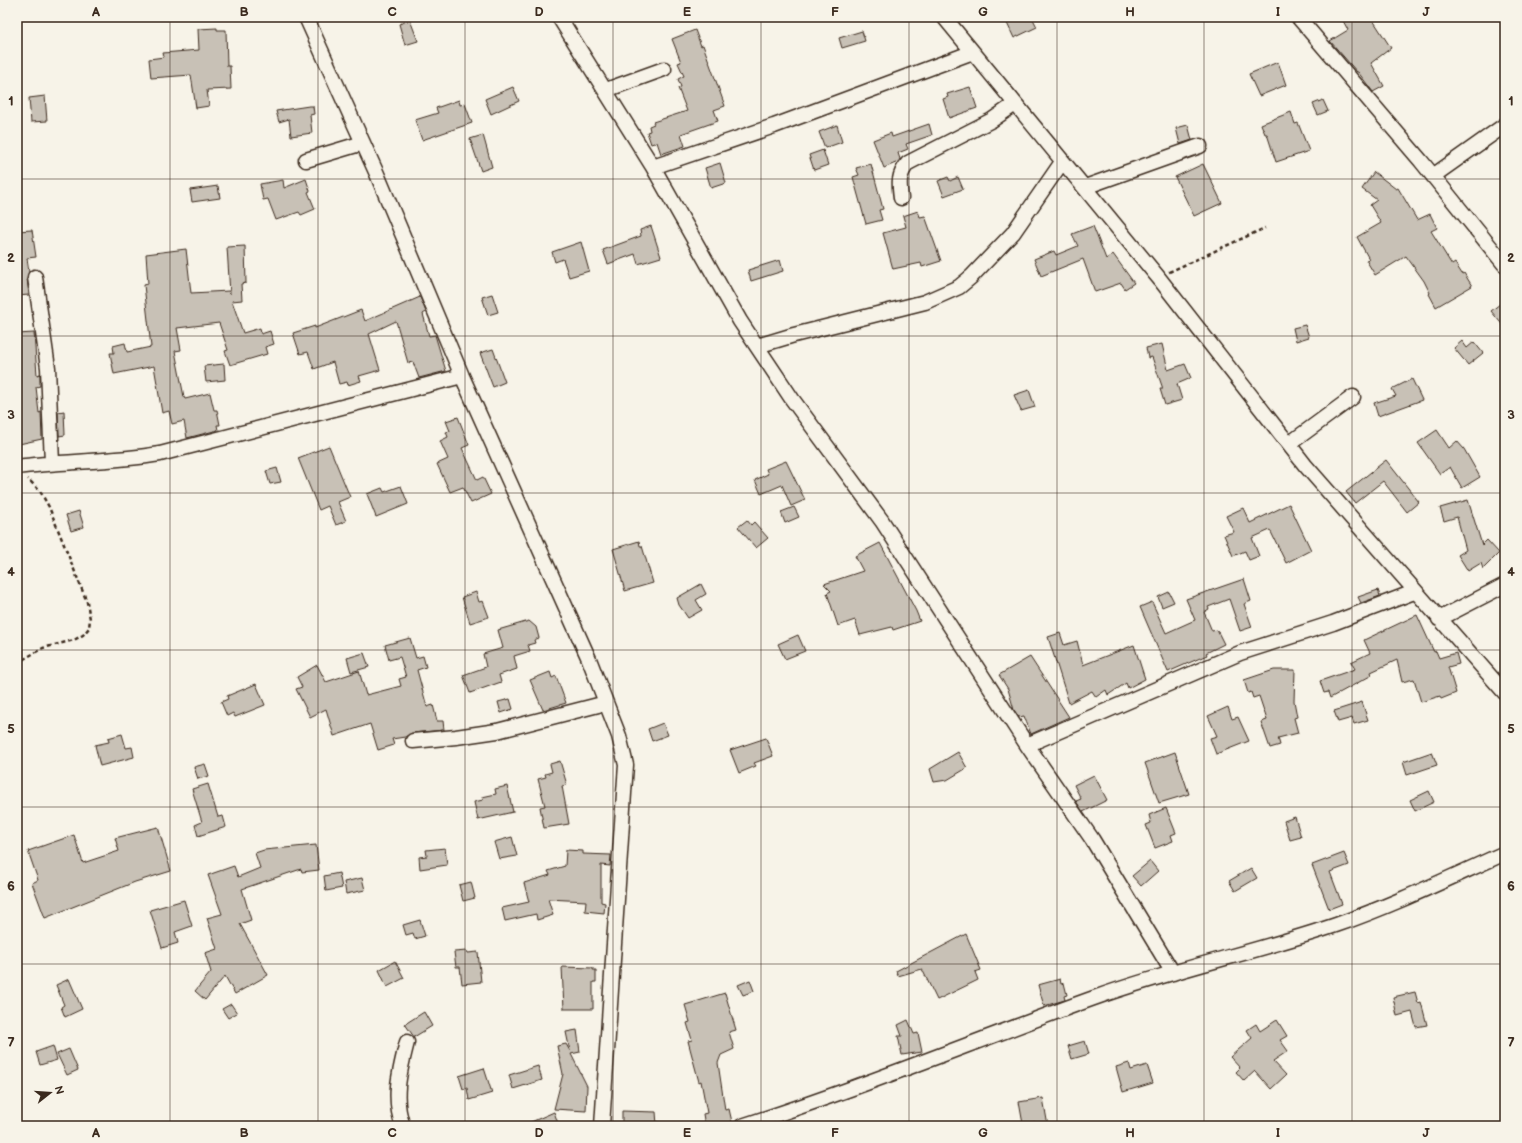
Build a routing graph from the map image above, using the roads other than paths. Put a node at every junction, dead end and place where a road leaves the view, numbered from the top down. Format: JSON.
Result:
{"nodes":[{"id":1,"x":306,"y":17,"type":"edge"},
{"id":2,"x":559,"y":17,"type":"edge"},
{"id":3,"x":944,"y":17,"type":"edge"},
{"id":4,"x":1298,"y":17,"type":"edge"},
{"id":5,"x":973,"y":52,"type":"junction"},
{"id":6,"x":664,"y":69,"type":"dead end"},
{"id":7,"x":606,"y":90,"type":"junction"},
{"id":8,"x":1015,"y":104,"type":"junction"},
{"id":9,"x":1505,"y":125,"type":"edge"},
{"id":10,"x":363,"y":143,"type":"junction"},
{"id":11,"x":1200,"y":146,"type":"dead end"},
{"id":12,"x":306,"y":160,"type":"dead end"},
{"id":13,"x":1062,"y":162,"type":"junction"},
{"id":14,"x":653,"y":167,"type":"junction"},
{"id":15,"x":1433,"y":176,"type":"junction"},
{"id":16,"x":1085,"y":187,"type":"junction"},
{"id":17,"x":901,"y":198,"type":"dead end"},
{"id":18,"x":1505,"y":265,"type":"edge"},
{"id":19,"x":35,"y":278,"type":"dead end"},
{"id":20,"x":757,"y":346,"type":"junction"},
{"id":21,"x":462,"y":376,"type":"junction"},
{"id":22,"x":1353,"y":397,"type":"dead end"},
{"id":23,"x":1289,"y":444,"type":"junction"},
{"id":24,"x":52,"y":463,"type":"junction"},
{"id":25,"x":20,"y":471,"type":"edge"},
{"id":26,"x":1505,"y":585,"type":"edge"},
{"id":27,"x":1414,"y":592,"type":"junction"},
{"id":28,"x":1439,"y":619,"type":"junction"},
{"id":29,"x":1505,"y":693,"type":"edge"},
{"id":30,"x":606,"y":703,"type":"junction"},
{"id":31,"x":413,"y":741,"type":"dead end"},
{"id":32,"x":1027,"y":745,"type":"junction"},
{"id":33,"x":1505,"y":853,"type":"edge"},
{"id":34,"x":1174,"y":973,"type":"junction"},
{"id":35,"x":406,"y":1042,"type":"dead end"},
{"id":36,"x":403,"y":1126,"type":"edge"},
{"id":37,"x":602,"y":1126,"type":"edge"},
{"id":38,"x":742,"y":1126,"type":"edge"}],
"edges":[{"from":1,"to":10,"type":"street"},
{"from":2,"to":7,"type":"street"},
{"from":3,"to":5,"type":"street"},
{"from":4,"to":15,"type":"street"},
{"from":5,"to":8,"type":"street"},
{"from":5,"to":14,"type":"street"},
{"from":6,"to":7,"type":"street"},
{"from":7,"to":14,"type":"street"},
{"from":8,"to":13,"type":"street"},
{"from":8,"to":17,"type":"street"},
{"from":9,"to":15,"type":"street"},
{"from":10,"to":12,"type":"street"},
{"from":10,"to":21,"type":"street"},
{"from":11,"to":16,"type":"street"},
{"from":13,"to":16,"type":"street"},
{"from":13,"to":20,"type":"street"},
{"from":14,"to":20,"type":"street"},
{"from":15,"to":18,"type":"street"},
{"from":16,"to":23,"type":"street"},
{"from":19,"to":24,"type":"street"},
{"from":20,"to":32,"type":"street"},
{"from":21,"to":24,"type":"street"},
{"from":21,"to":30,"type":"street"},
{"from":22,"to":23,"type":"street"},
{"from":23,"to":27,"type":"street"},
{"from":24,"to":25,"type":"street"},
{"from":26,"to":28,"type":"street"},
{"from":27,"to":28,"type":"street"},
{"from":27,"to":32,"type":"street"},
{"from":28,"to":29,"type":"street"},
{"from":30,"to":31,"type":"street"},
{"from":30,"to":37,"type":"street"},
{"from":32,"to":34,"type":"street"},
{"from":33,"to":34,"type":"street"},
{"from":34,"to":38,"type":"street"},
{"from":35,"to":36,"type":"street"}]}
